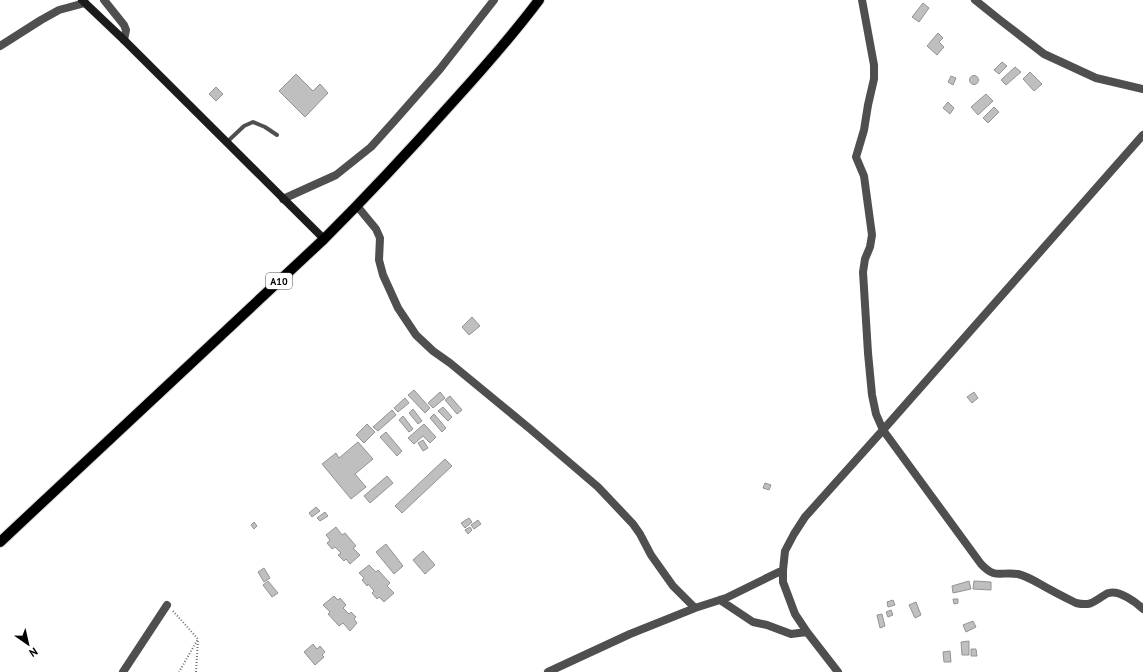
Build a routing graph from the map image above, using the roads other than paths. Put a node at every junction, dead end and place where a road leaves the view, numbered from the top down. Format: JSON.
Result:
{"nodes":[{"id":1,"x":104,"y":0,"type":"edge"},
{"id":2,"x":494,"y":0,"type":"edge"},
{"id":3,"x":539,"y":0,"type":"edge"},
{"id":4,"x":862,"y":0,"type":"edge"},
{"id":5,"x":975,"y":0,"type":"edge"},
{"id":6,"x":84,"y":1,"type":"edge"},
{"id":7,"x":124,"y":40,"type":"junction"},
{"id":8,"x":0,"y":46,"type":"edge"},
{"id":9,"x":1143,"y":90,"type":"edge"},
{"id":10,"x":277,"y":135,"type":"dead end"},
{"id":11,"x":1143,"y":135,"type":"edge"},
{"id":12,"x":227,"y":142,"type":"junction"},
{"id":13,"x":283,"y":199,"type":"junction"},
{"id":14,"x":357,"y":206,"type":"junction"},
{"id":15,"x":324,"y":239,"type":"junction"},
{"id":16,"x":883,"y":430,"type":"junction"},
{"id":17,"x":0,"y":542,"type":"edge"},
{"id":18,"x":783,"y":570,"type":"junction"},
{"id":19,"x":720,"y":600,"type":"junction"},
{"id":20,"x":167,"y":605,"type":"road end"},
{"id":21,"x":695,"y":608,"type":"junction"},
{"id":22,"x":1143,"y":609,"type":"edge"},
{"id":23,"x":807,"y":632,"type":"junction"},
{"id":24,"x":123,"y":672,"type":"edge"},
{"id":25,"x":548,"y":672,"type":"edge"},
{"id":26,"x":838,"y":672,"type":"edge"}],
"edges":[{"from":1,"to":7,"type":"street"},
{"from":2,"to":13,"type":"street"},
{"from":3,"to":14,"type":"main road","number":"A10"},
{"from":4,"to":16,"type":"street"},
{"from":5,"to":9,"type":"street"},
{"from":6,"to":7,"type":"street"},
{"from":6,"to":8,"type":"street"},
{"from":7,"to":12,"type":"street"},
{"from":10,"to":12,"type":"lane"},
{"from":11,"to":16,"type":"street"},
{"from":12,"to":13,"type":"street"},
{"from":13,"to":15,"type":"street"},
{"from":14,"to":15,"type":"main road","number":"A10"},
{"from":14,"to":21,"type":"street"},
{"from":15,"to":17,"type":"main road","number":"A10"},
{"from":16,"to":18,"type":"street"},
{"from":16,"to":22,"type":"street"},
{"from":18,"to":19,"type":"street"},
{"from":18,"to":23,"type":"street"},
{"from":19,"to":21,"type":"street"},
{"from":19,"to":23,"type":"street"},
{"from":20,"to":24,"type":"street"},
{"from":21,"to":25,"type":"street"},
{"from":23,"to":26,"type":"street"}]}
